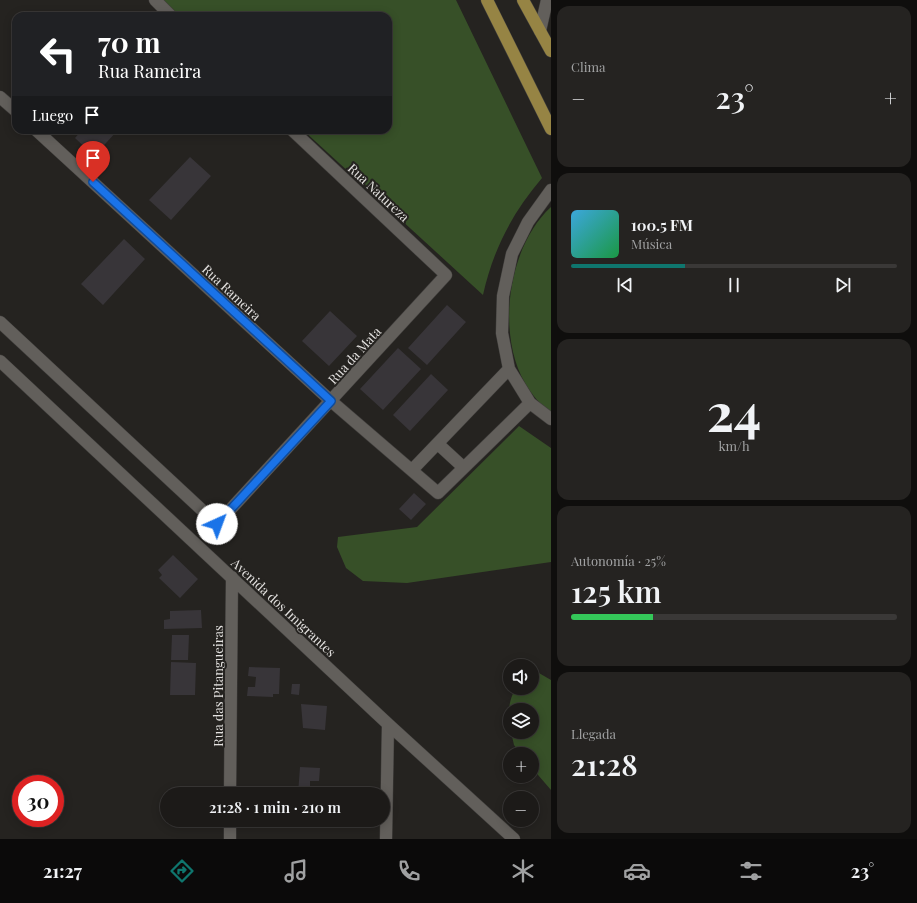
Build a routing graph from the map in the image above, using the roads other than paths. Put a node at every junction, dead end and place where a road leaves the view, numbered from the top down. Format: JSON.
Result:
{"nodes":[{"id":1,"x":154,"y":0,"type":"edge"},
{"id":2,"x":488,"y":0,"type":"edge"},
{"id":3,"x":523,"y":0,"type":"edge"},
{"id":4,"x":547,"y":0,"type":"edge"},
{"id":5,"x":168,"y":12,"type":"edge"},
{"id":6,"x":540,"y":31,"type":"junction"},
{"id":7,"x":551,"y":51,"type":"edge"},
{"id":8,"x":0,"y":97,"type":"edge"},
{"id":9,"x":12,"y":108,"type":"edge"},
{"id":10,"x":551,"y":129,"type":"edge"},
{"id":11,"x":40,"y":134,"type":"edge"},
{"id":12,"x":296,"y":134,"type":"edge"},
{"id":13,"x":551,"y":190,"type":"edge"},
{"id":14,"x":446,"y":275,"type":"joint"},
{"id":15,"x":0,"y":322,"type":"edge"},
{"id":16,"x":0,"y":361,"type":"edge"},
{"id":17,"x":509,"y":369,"type":"junction"},
{"id":18,"x":331,"y":401,"type":"junction"},
{"id":19,"x":530,"y":403,"type":"junction"},
{"id":20,"x":551,"y":419,"type":"edge"},
{"id":21,"x":438,"y":444,"type":"junction"},
{"id":22,"x":463,"y":466,"type":"junction"},
{"id":23,"x":412,"y":470,"type":"junction"},
{"id":24,"x":232,"y":577,"type":"junction"},
{"id":25,"x":388,"y":724,"type":"junction"},
{"id":26,"x":230,"y":787,"type":"edge"},
{"id":27,"x":230,"y":827,"type":"edge"},
{"id":28,"x":230,"y":839,"type":"edge"},
{"id":29,"x":386,"y":839,"type":"edge"},
{"id":30,"x":514,"y":839,"type":"edge"}],
"edges":[{"from":1,"to":5,"type":"street"},
{"from":2,"to":10,"type":"main road"},
{"from":3,"to":6,"type":"main road"},
{"from":4,"to":6,"type":"street"},
{"from":6,"to":7,"type":"main road"},
{"from":8,"to":9,"type":"street"},
{"from":11,"to":18,"type":"street","name":"Rua Rameira"},
{"from":12,"to":14,"type":"street","name":"Rua Natureza"},
{"from":13,"to":17,"type":"street"},
{"from":14,"to":18,"type":"street","name":"Rua da Mata"},
{"from":15,"to":18,"type":"street","name":"Rua da Mata"},
{"from":16,"to":24,"type":"street","name":"Avenida dos Imigrantes"},
{"from":17,"to":19,"type":"street"},
{"from":17,"to":21,"type":"street"},
{"from":18,"to":23,"type":"street","name":"Rua Rameira"},
{"from":19,"to":20,"type":"street"},
{"from":19,"to":22,"type":"street"},
{"from":21,"to":22,"type":"street"},
{"from":21,"to":23,"type":"street"},
{"from":22,"to":23,"type":"street","name":"Rua Rameira"},
{"from":24,"to":25,"type":"street","name":"Avenida dos Imigrantes"},
{"from":24,"to":26,"type":"street","name":"Rua das Pitangueiras"},
{"from":25,"to":29,"type":"street"},
{"from":25,"to":30,"type":"street","name":"Avenida dos Imigrantes"},
{"from":27,"to":28,"type":"street"}]}
